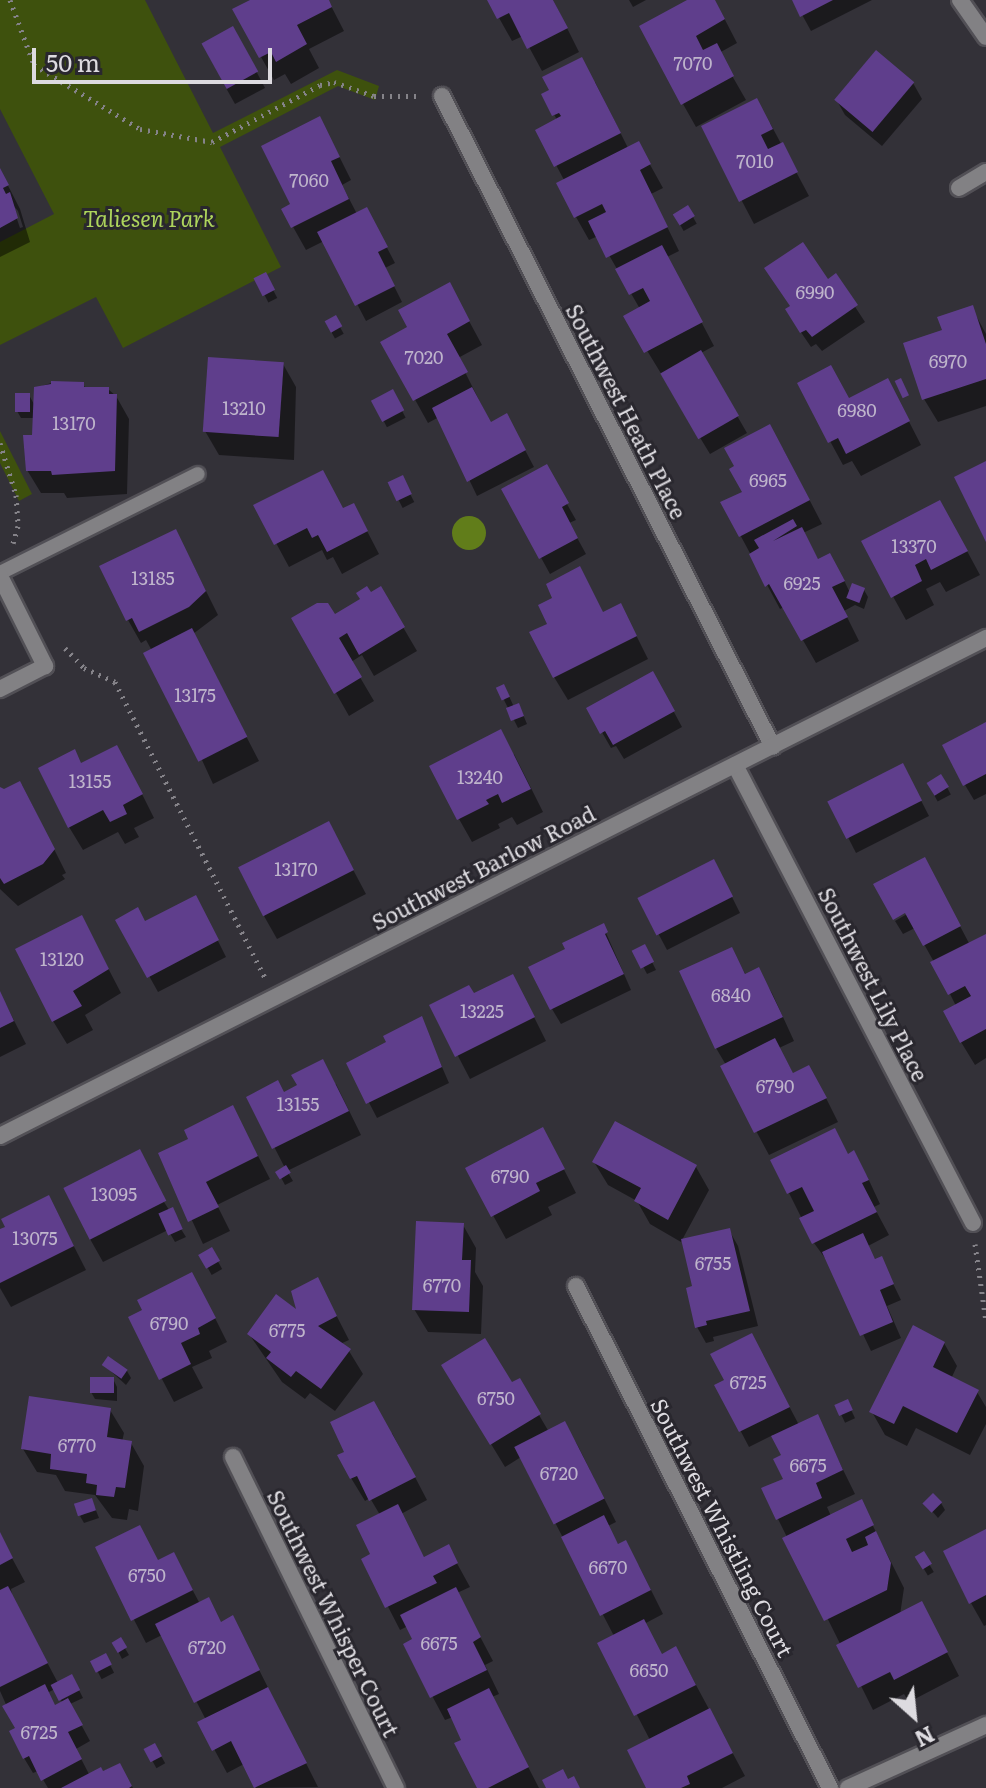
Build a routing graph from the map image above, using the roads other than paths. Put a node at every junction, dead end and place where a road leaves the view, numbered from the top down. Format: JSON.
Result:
{"nodes":[{"id":1,"x":960,"y":0,"type":"edge"},
{"id":2,"x":986,"y":37,"type":"edge"},
{"id":3,"x":442,"y":96,"type":"road end"},
{"id":4,"x":986,"y":172,"type":"edge"},
{"id":5,"x":959,"y":188,"type":"dead end"},
{"id":6,"x":198,"y":474,"type":"dead end"},
{"id":7,"x":0,"y":574,"type":"edge"},
{"id":8,"x":986,"y":638,"type":"edge"},
{"id":9,"x":0,"y":689,"type":"edge"},
{"id":10,"x":773,"y":747,"type":"junction"},
{"id":11,"x":735,"y":765,"type":"junction"},
{"id":12,"x":0,"y":1136,"type":"edge"},
{"id":13,"x":973,"y":1223,"type":"road end"},
{"id":14,"x":576,"y":1286,"type":"dead end"},
{"id":15,"x":233,"y":1457,"type":"dead end"},
{"id":16,"x":986,"y":1725,"type":"edge"},
{"id":17,"x":396,"y":1788,"type":"edge"},
{"id":18,"x":830,"y":1788,"type":"edge"},
{"id":19,"x":848,"y":1788,"type":"edge"}],
"edges":[{"from":1,"to":2,"type":"street"},
{"from":3,"to":10,"type":"street","name":"Southwest Heath Place"},
{"from":4,"to":5,"type":"street"},
{"from":6,"to":7,"type":"lane"},
{"from":7,"to":9,"type":"street"},
{"from":8,"to":10,"type":"street","name":"Southwest Barlow Road"},
{"from":10,"to":11,"type":"street","name":"Southwest Barlow Road"},
{"from":11,"to":12,"type":"street","name":"Southwest Barlow Road"},
{"from":11,"to":13,"type":"street","name":"Southwest Lily Place"},
{"from":14,"to":18,"type":"street","name":"Southwest Whistling Court"},
{"from":15,"to":17,"type":"street","name":"Southwest Whisper Court"},
{"from":16,"to":19,"type":"street"}]}
